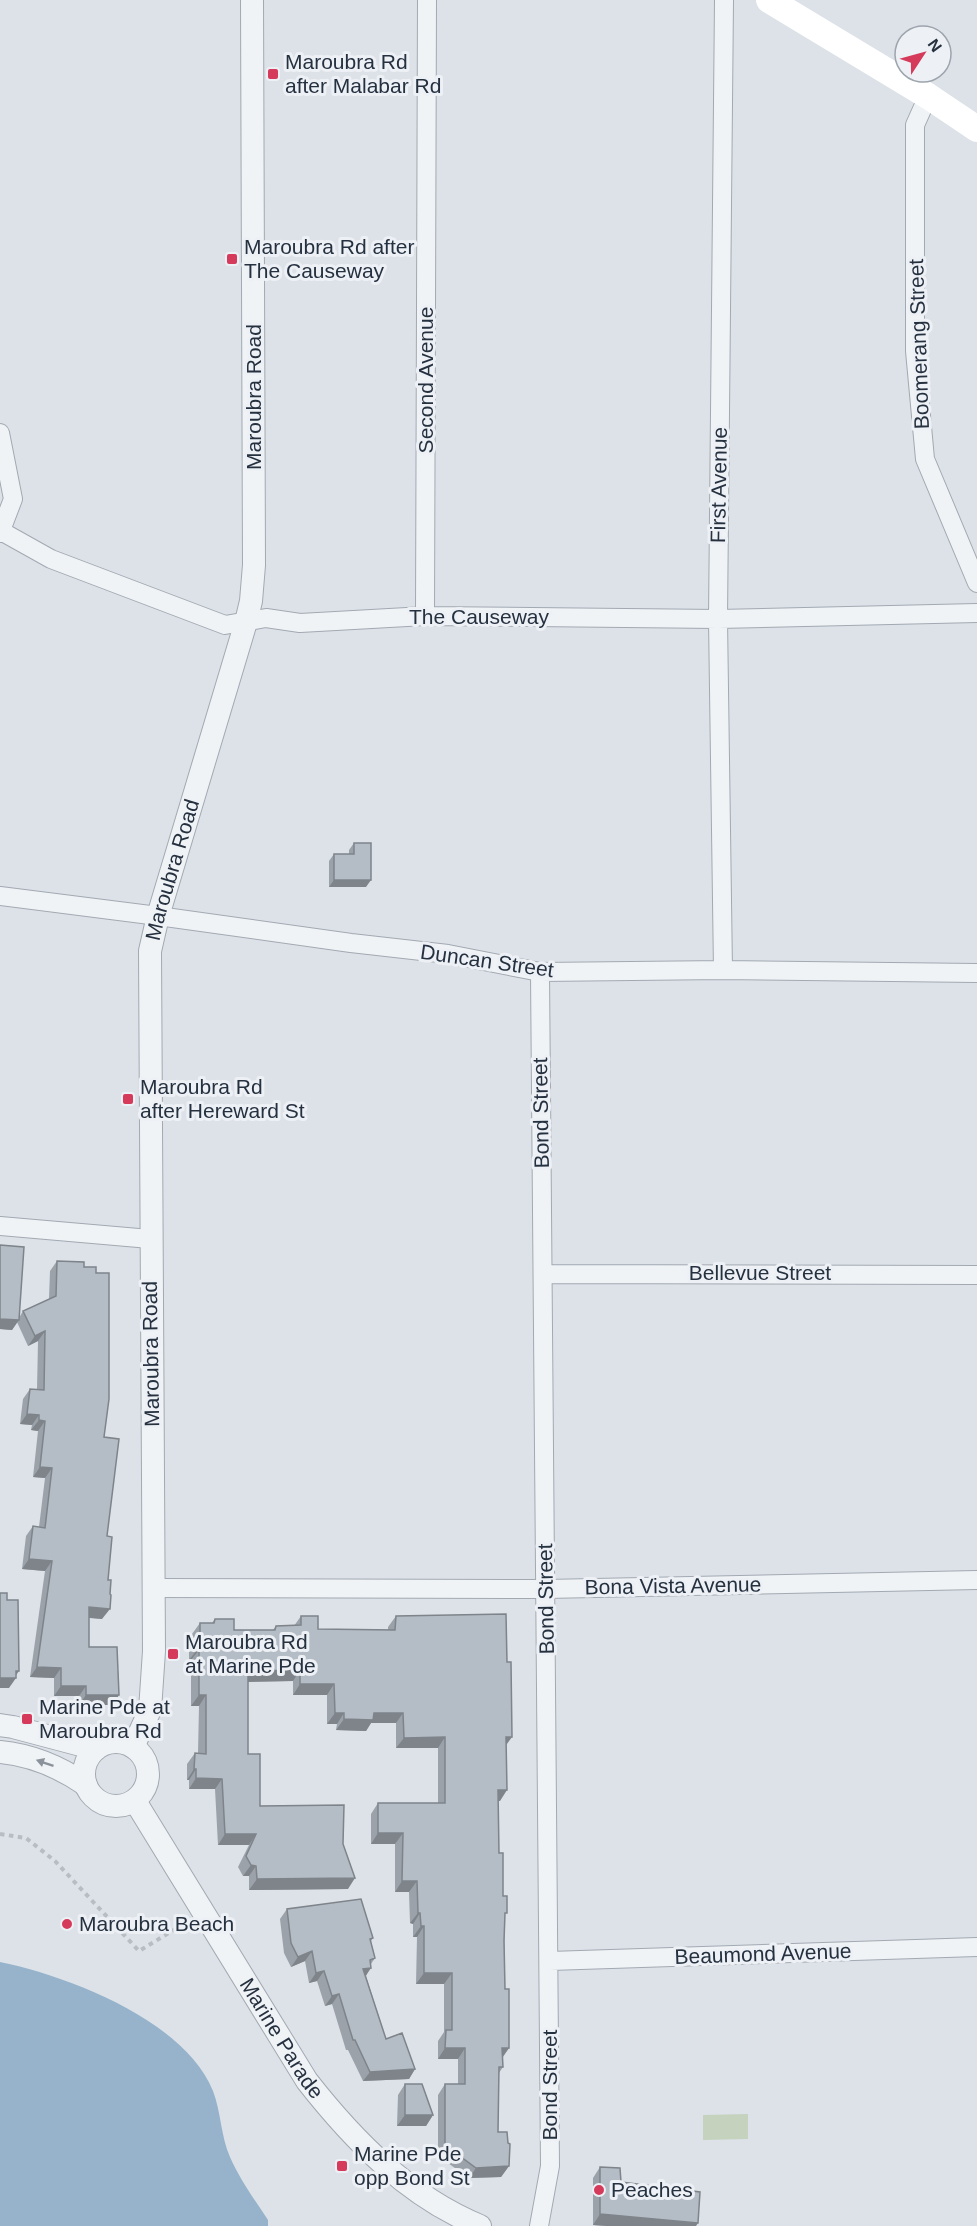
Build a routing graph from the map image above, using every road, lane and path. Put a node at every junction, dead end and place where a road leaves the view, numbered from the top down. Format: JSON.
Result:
{"nodes":[{"id":1,"x":252,"y":0,"type":"edge"},
{"id":2,"x":427,"y":0,"type":"edge"},
{"id":3,"x":723,"y":0,"type":"edge"},
{"id":4,"x":769,"y":0,"type":"edge"},
{"id":5,"x":928,"y":96,"type":"junction"},
{"id":6,"x":977,"y":129,"type":"edge"},
{"id":7,"x":0,"y":433,"type":"edge"},
{"id":8,"x":1,"y":532,"type":"edge"},
{"id":9,"x":977,"y":583,"type":"edge"},
{"id":10,"x":977,"y":613,"type":"edge"},
{"id":11,"x":425,"y":616,"type":"junction"},
{"id":12,"x":718,"y":619,"type":"junction"},
{"id":13,"x":246,"y":622,"type":"junction"},
{"id":14,"x":0,"y":896,"type":"edge"},
{"id":15,"x":158,"y":916,"type":"junction"},
{"id":16,"x":723,"y":970,"type":"junction"},
{"id":17,"x":540,"y":972,"type":"junction"},
{"id":18,"x":977,"y":973,"type":"edge"},
{"id":19,"x":0,"y":1226,"type":"edge"},
{"id":20,"x":150,"y":1239,"type":"junction"},
{"id":21,"x":543,"y":1274,"type":"junction"},
{"id":22,"x":977,"y":1275,"type":"edge"},
{"id":23,"x":977,"y":1580,"type":"edge"},
{"id":24,"x":153,"y":1588,"type":"junction"},
{"id":25,"x":546,"y":1589,"type":"junction"},
{"id":26,"x":0,"y":1725,"type":"edge"},
{"id":27,"x":133,"y":1747,"type":"junction"},
{"id":28,"x":96,"y":1749,"type":"junction"},
{"id":29,"x":0,"y":1752,"type":"edge"},
{"id":30,"x":86,"y":1785,"type":"junction"},
{"id":31,"x":135,"y":1801,"type":"junction"},
{"id":32,"x":0,"y":1834,"type":"edge"},
{"id":33,"x":183,"y":1925,"type":"dead end"},
{"id":34,"x":977,"y":1947,"type":"edge"},
{"id":35,"x":550,"y":1961,"type":"junction"},
{"id":36,"x":480,"y":2226,"type":"edge"},
{"id":37,"x":539,"y":2226,"type":"edge"}],
"edges":[{"from":1,"to":13,"type":"street","name":"Maroubra Road"},
{"from":2,"to":11,"type":"street","name":"Second Avenue"},
{"from":3,"to":12,"type":"street","name":"First Avenue"},
{"from":4,"to":5,"type":"main road"},
{"from":5,"to":6,"type":"main road"},
{"from":5,"to":9,"type":"street","name":"Boomerang Street"},
{"from":7,"to":8,"type":"street"},
{"from":8,"to":13,"type":"street","name":"The Causeway"},
{"from":10,"to":12,"type":"street","name":"The Causeway"},
{"from":11,"to":12,"type":"street","name":"The Causeway"},
{"from":11,"to":13,"type":"street","name":"The Causeway"},
{"from":12,"to":16,"type":"street","name":"First Avenue"},
{"from":13,"to":15,"type":"street","name":"Maroubra Road"},
{"from":14,"to":15,"type":"street","name":"Duncan Street"},
{"from":15,"to":17,"type":"street","name":"Duncan Street"},
{"from":15,"to":20,"type":"street","name":"Maroubra Road"},
{"from":16,"to":17,"type":"street","name":"Duncan Street"},
{"from":16,"to":18,"type":"street","name":"Duncan Street"},
{"from":17,"to":21,"type":"street","name":"Bond Street"},
{"from":19,"to":20,"type":"street"},
{"from":20,"to":24,"type":"street","name":"Maroubra Road"},
{"from":21,"to":22,"type":"street","name":"Bellevue Street"},
{"from":21,"to":25,"type":"street","name":"Bond Street"},
{"from":23,"to":25,"type":"street","name":"Bona Vista Avenue"},
{"from":24,"to":25,"type":"street","name":"Bona Vista Avenue"},
{"from":24,"to":27,"type":"street","name":"Maroubra Road"},
{"from":25,"to":35,"type":"street","name":"Bond Street"},
{"from":26,"to":28,"type":"street"},
{"from":27,"to":28,"type":"street"},
{"from":27,"to":31,"type":"street"},
{"from":28,"to":30,"type":"street"},
{"from":30,"to":29,"type":"street","one_way":true},
{"from":30,"to":31,"type":"street"},
{"from":31,"to":36,"type":"street","name":"Marine Parade"},
{"from":32,"to":33,"type":"path"},
{"from":34,"to":35,"type":"street","name":"Beaumond Avenue"},
{"from":35,"to":37,"type":"street","name":"Bond Street"}]}
